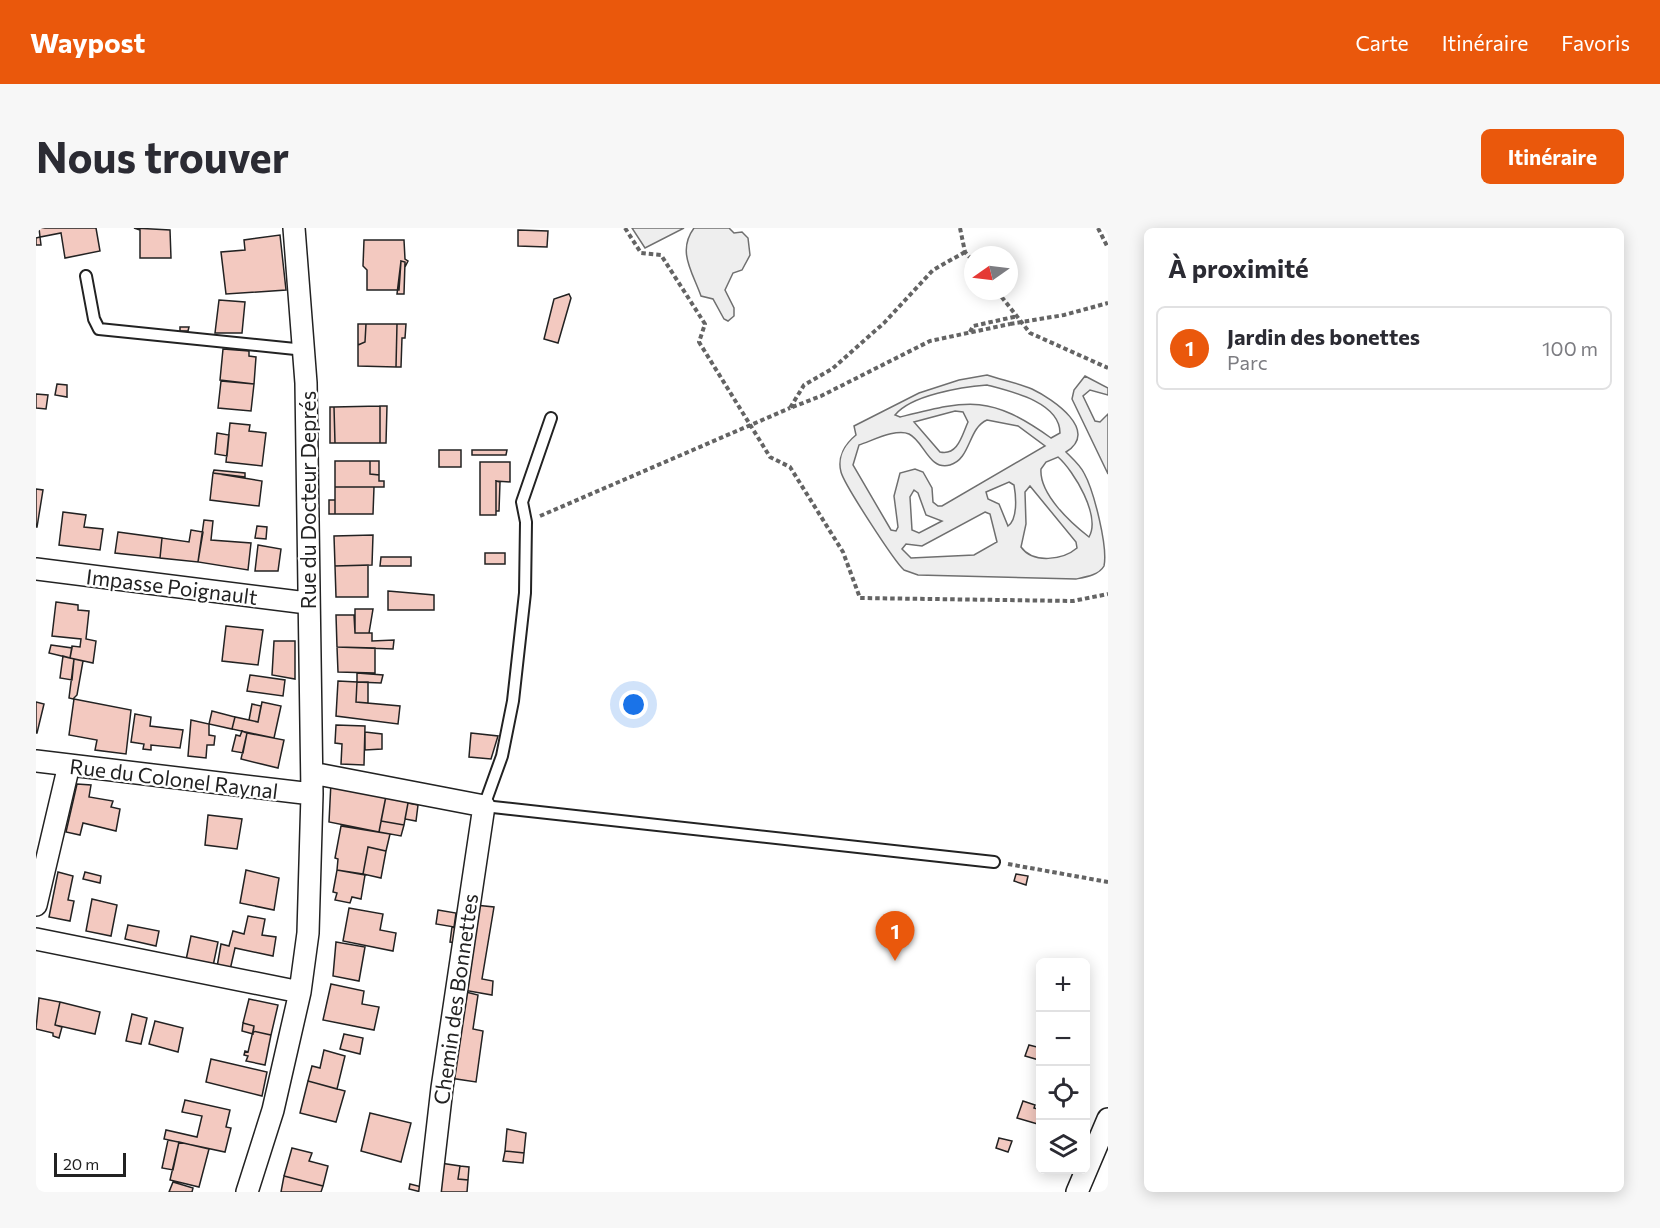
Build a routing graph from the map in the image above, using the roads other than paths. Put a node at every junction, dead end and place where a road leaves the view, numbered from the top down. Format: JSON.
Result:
{"nodes":[{"id":1,"x":294,"y":228,"type":"edge"},
{"id":2,"x":86,"y":276,"type":"dead end"},
{"id":3,"x":305,"y":350,"type":"junction"},
{"id":4,"x":551,"y":418,"type":"dead end"},
{"id":5,"x":36,"y":569,"type":"edge"},
{"id":6,"x":307,"y":603,"type":"junction"},
{"id":7,"x":36,"y":761,"type":"edge"},
{"id":8,"x":69,"y":765,"type":"junction"},
{"id":9,"x":312,"y":773,"type":"junction"},
{"id":10,"x":312,"y":794,"type":"junction"},
{"id":11,"x":484,"y":807,"type":"junction"},
{"id":12,"x":994,"y":862,"type":"road end"},
{"id":13,"x":36,"y":905,"type":"edge"},
{"id":14,"x":36,"y":939,"type":"edge"},
{"id":15,"x":300,"y":992,"type":"junction"},
{"id":16,"x":1108,"y":1119,"type":"edge"},
{"id":17,"x":247,"y":1192,"type":"edge"},
{"id":18,"x":430,"y":1192,"type":"edge"},
{"id":19,"x":1077,"y":1192,"type":"edge"}],
"edges":[{"from":1,"to":3,"type":"street","name":"Rue du Docteur Deprés"},
{"from":2,"to":3,"type":"lane"},
{"from":3,"to":6,"type":"street","name":"Rue du Docteur Deprés"},
{"from":4,"to":11,"type":"lane"},
{"from":5,"to":6,"type":"street","name":"Impasse Poignault"},
{"from":6,"to":9,"type":"street","name":"Rue du Docteur Deprés"},
{"from":7,"to":8,"type":"street","name":"Rue du Colonel Raynal"},
{"from":8,"to":10,"type":"street","name":"Rue du Colonel Raynal"},
{"from":8,"to":13,"type":"street"},
{"from":9,"to":10,"type":"street","name":"Rue du Docteur Deprés"},
{"from":9,"to":11,"type":"street"},
{"from":10,"to":15,"type":"street"},
{"from":11,"to":12,"type":"lane"},
{"from":11,"to":18,"type":"street","name":"Chemin des Bonnettes"},
{"from":14,"to":15,"type":"street"},
{"from":15,"to":17,"type":"street"},
{"from":16,"to":19,"type":"street"}]}
